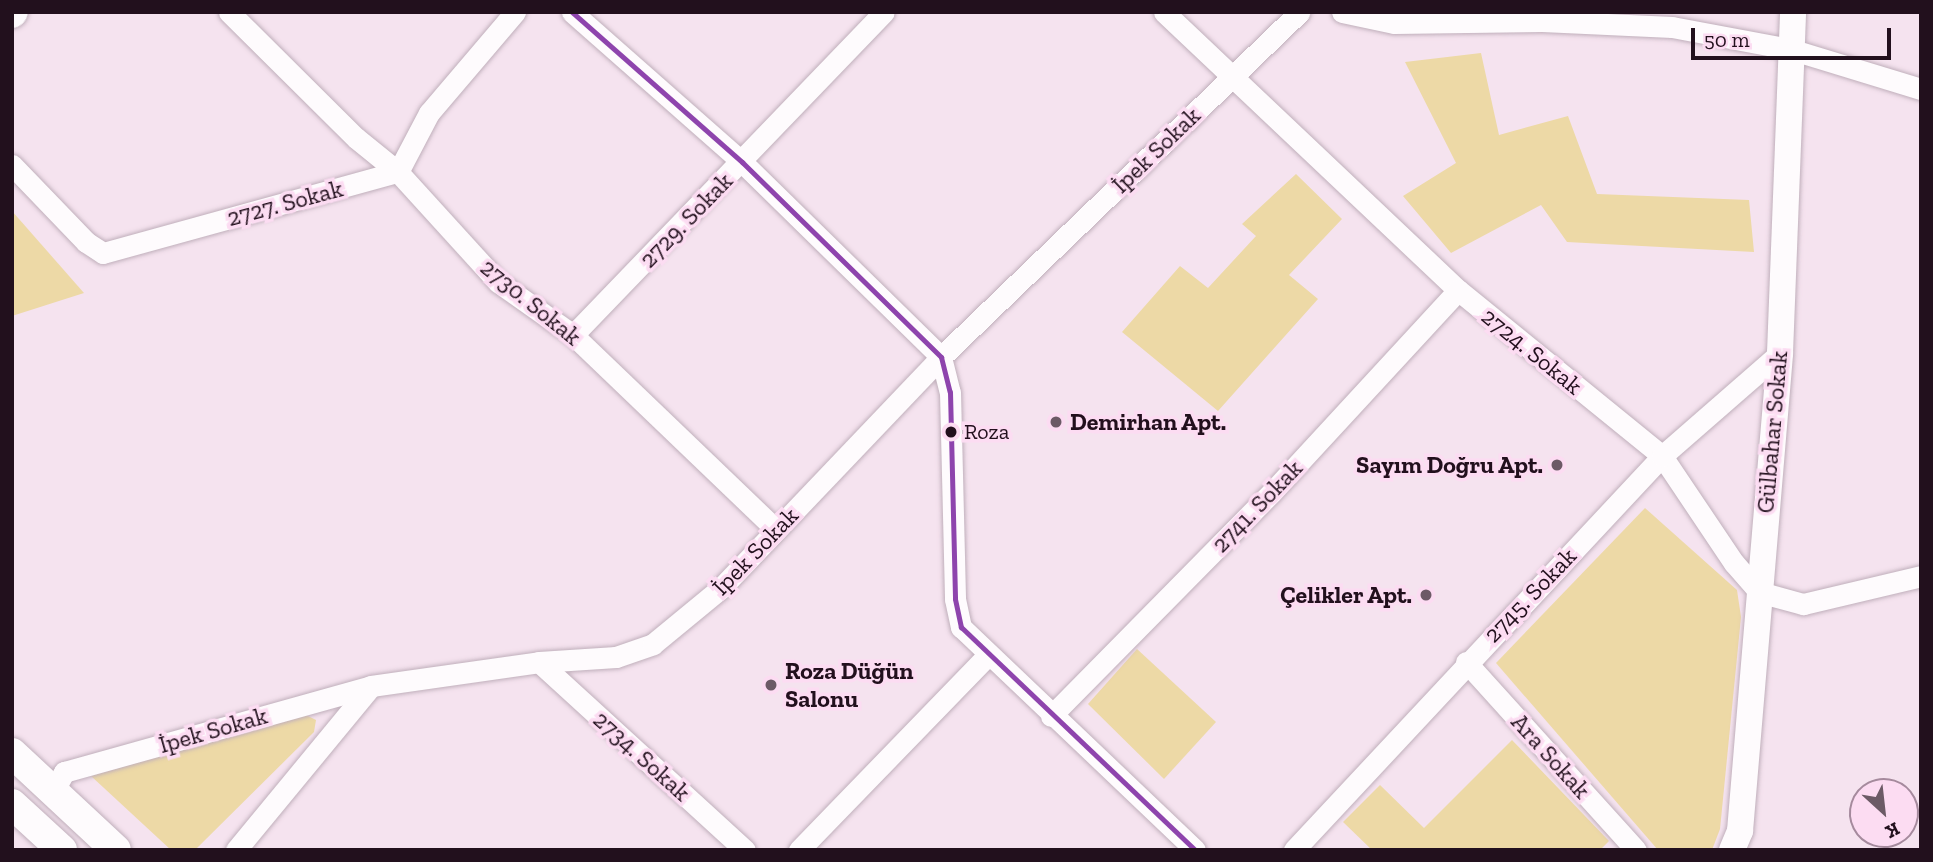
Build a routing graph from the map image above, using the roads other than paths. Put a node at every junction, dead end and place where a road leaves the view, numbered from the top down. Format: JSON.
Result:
{"nodes":[{"id":1,"x":229,"y":12,"type":"edge"},
{"id":2,"x":515,"y":12,"type":"edge"},
{"id":3,"x":572,"y":12,"type":"edge"},
{"id":4,"x":884,"y":12,"type":"edge"},
{"id":5,"x":1164,"y":12,"type":"edge"},
{"id":6,"x":1299,"y":12,"type":"edge"},
{"id":7,"x":1342,"y":12,"type":"edge"},
{"id":8,"x":1793,"y":12,"type":"edge"},
{"id":9,"x":1542,"y":17,"type":"edge"},
{"id":10,"x":1790,"y":48,"type":"junction"},
{"id":11,"x":1234,"y":75,"type":"junction"},
{"id":12,"x":1921,"y":89,"type":"edge"},
{"id":13,"x":742,"y":162,"type":"junction"},
{"id":14,"x":12,"y":165,"type":"edge"},
{"id":15,"x":398,"y":172,"type":"junction"},
{"id":16,"x":1458,"y":290,"type":"junction"},
{"id":17,"x":573,"y":335,"type":"junction"},
{"id":18,"x":1780,"y":353,"type":"junction"},
{"id":19,"x":941,"y":357,"type":"junction"},
{"id":20,"x":1662,"y":456,"type":"junction"},
{"id":21,"x":776,"y":530,"type":"junction"},
{"id":22,"x":1921,"y":576,"type":"edge"},
{"id":23,"x":1759,"y":592,"type":"junction"},
{"id":24,"x":987,"y":656,"type":"junction"},
{"id":25,"x":540,"y":662,"type":"junction"},
{"id":26,"x":1466,"y":662,"type":"junction"},
{"id":27,"x":371,"y":686,"type":"junction"},
{"id":28,"x":1051,"y":716,"type":"junction"},
{"id":29,"x":12,"y":753,"type":"edge"},
{"id":30,"x":53,"y":792,"type":"junction"},
{"id":31,"x":12,"y":804,"type":"edge"},
{"id":32,"x":62,"y":850,"type":"edge"},
{"id":33,"x":116,"y":850,"type":"edge"},
{"id":34,"x":236,"y":850,"type":"edge"},
{"id":35,"x":745,"y":850,"type":"edge"},
{"id":36,"x":799,"y":850,"type":"edge"},
{"id":37,"x":1195,"y":850,"type":"edge"},
{"id":38,"x":1294,"y":850,"type":"edge"},
{"id":39,"x":1636,"y":850,"type":"edge"},
{"id":40,"x":1732,"y":850,"type":"edge"}],
"edges":[{"from":1,"to":15,"type":"street","name":"2730. Sokak"},
{"from":2,"to":15,"type":"street"},
{"from":3,"to":13,"type":"street"},
{"from":4,"to":13,"type":"street","name":"2729. Sokak"},
{"from":5,"to":11,"type":"street","name":"2724. Sokak"},
{"from":6,"to":11,"type":"street","name":"İpek Sokak"},
{"from":7,"to":9,"type":"street"},
{"from":8,"to":10,"type":"street","name":"Gülbahar Sokak"},
{"from":9,"to":10,"type":"street"},
{"from":10,"to":12,"type":"street"},
{"from":10,"to":18,"type":"street","name":"Gülbahar Sokak"},
{"from":11,"to":16,"type":"street","name":"2724. Sokak"},
{"from":11,"to":19,"type":"street","name":"İpek Sokak"},
{"from":13,"to":17,"type":"street","name":"2729. Sokak"},
{"from":13,"to":19,"type":"street"},
{"from":14,"to":15,"type":"street","name":"2727. Sokak"},
{"from":15,"to":17,"type":"street","name":"2730. Sokak"},
{"from":16,"to":20,"type":"street","name":"2724. Sokak"},
{"from":16,"to":28,"type":"street","name":"2741. Sokak"},
{"from":17,"to":21,"type":"street","name":"2730. Sokak"},
{"from":18,"to":20,"type":"street","name":"2745. Sokak"},
{"from":18,"to":23,"type":"street","name":"Gülbahar Sokak"},
{"from":19,"to":21,"type":"street","name":"İpek Sokak"},
{"from":19,"to":24,"type":"street"},
{"from":20,"to":23,"type":"street","name":"2724. Sokak"},
{"from":20,"to":26,"type":"street","name":"2745. Sokak"},
{"from":21,"to":25,"type":"street","name":"İpek Sokak"},
{"from":22,"to":23,"type":"street"},
{"from":23,"to":40,"type":"street","name":"Gülbahar Sokak"},
{"from":24,"to":28,"type":"street"},
{"from":24,"to":36,"type":"street"},
{"from":25,"to":27,"type":"street","name":"İpek Sokak"},
{"from":25,"to":35,"type":"street","name":"2734. Sokak"},
{"from":26,"to":38,"type":"street","name":"2745. Sokak"},
{"from":26,"to":39,"type":"street","name":"Ara Sokak"},
{"from":27,"to":30,"type":"street","name":"İpek Sokak"},
{"from":27,"to":34,"type":"street"},
{"from":28,"to":37,"type":"street"},
{"from":29,"to":30,"type":"main road"},
{"from":30,"to":33,"type":"main road"},
{"from":31,"to":32,"type":"main road"}]}
